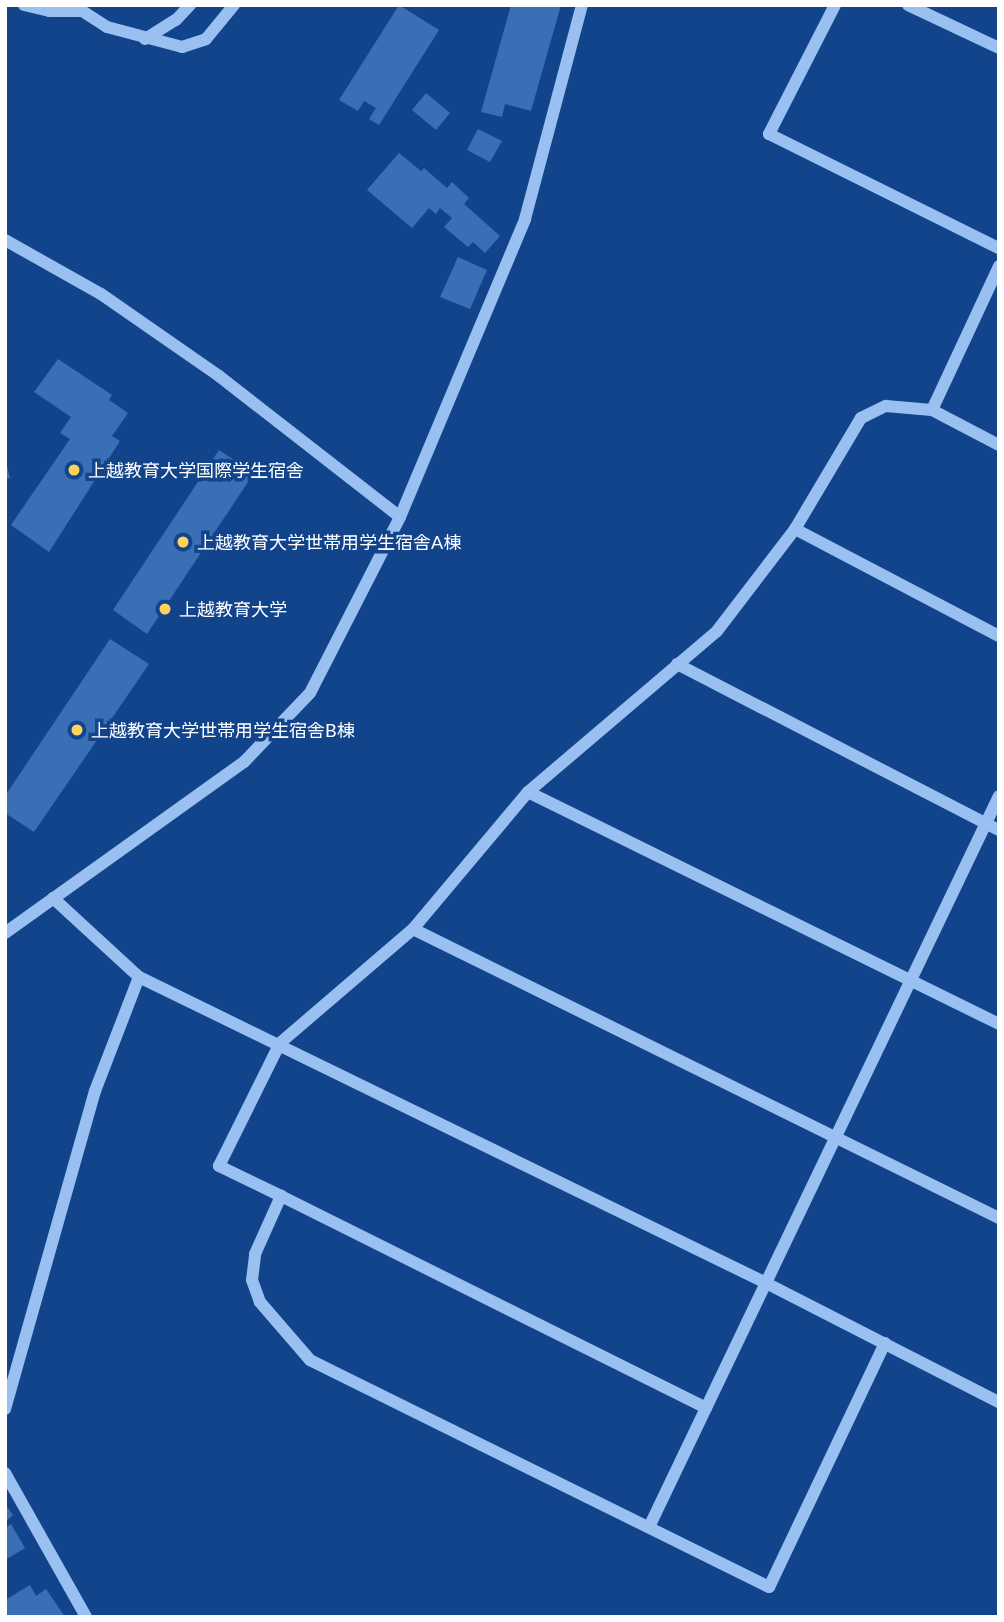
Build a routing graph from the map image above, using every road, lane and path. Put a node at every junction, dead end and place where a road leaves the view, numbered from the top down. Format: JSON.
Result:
{"nodes":[{"id":1,"x":24,"y":5,"type":"edge"},
{"id":2,"x":190,"y":5,"type":"edge"},
{"id":3,"x":234,"y":5,"type":"edge"},
{"id":4,"x":582,"y":5,"type":"edge"},
{"id":5,"x":835,"y":5,"type":"edge"},
{"id":6,"x":908,"y":5,"type":"edge"},
{"id":7,"x":76,"y":8,"type":"edge"},
{"id":8,"x":145,"y":39,"type":"junction"},
{"id":9,"x":999,"y":48,"type":"edge"},
{"id":10,"x":5,"y":240,"type":"edge"},
{"id":11,"x":999,"y":248,"type":"edge"},
{"id":12,"x":999,"y":266,"type":"edge"},
{"id":13,"x":932,"y":410,"type":"junction"},
{"id":14,"x":999,"y":445,"type":"edge"},
{"id":15,"x":400,"y":517,"type":"junction"},
{"id":16,"x":795,"y":529,"type":"junction"},
{"id":17,"x":999,"y":636,"type":"edge"},
{"id":18,"x":677,"y":664,"type":"junction"},
{"id":19,"x":528,"y":792,"type":"junction"},
{"id":20,"x":999,"y":796,"type":"edge"},
{"id":21,"x":986,"y":823,"type":"junction"},
{"id":22,"x":999,"y":830,"type":"edge"},
{"id":23,"x":52,"y":898,"type":"junction"},
{"id":24,"x":413,"y":929,"type":"junction"},
{"id":25,"x":5,"y":933,"type":"edge"},
{"id":26,"x":139,"y":977,"type":"junction"},
{"id":27,"x":910,"y":981,"type":"junction"},
{"id":28,"x":999,"y":1024,"type":"edge"},
{"id":29,"x":279,"y":1043,"type":"junction"},
{"id":30,"x":835,"y":1137,"type":"junction"},
{"id":31,"x":281,"y":1196,"type":"junction"},
{"id":32,"x":999,"y":1218,"type":"edge"},
{"id":33,"x":766,"y":1283,"type":"junction"},
{"id":34,"x":884,"y":1343,"type":"junction"},
{"id":35,"x":999,"y":1402,"type":"edge"},
{"id":36,"x":706,"y":1408,"type":"junction"},
{"id":37,"x":5,"y":1409,"type":"edge"},
{"id":38,"x":5,"y":1473,"type":"edge"},
{"id":39,"x":650,"y":1525,"type":"junction"},
{"id":40,"x":86,"y":1617,"type":"edge"}],
"edges":[{"from":1,"to":7,"type":"street"},
{"from":2,"to":8,"type":"street"},
{"from":3,"to":8,"type":"street"},
{"from":4,"to":15,"type":"street"},
{"from":5,"to":11,"type":"street"},
{"from":6,"to":9,"type":"street"},
{"from":7,"to":8,"type":"street"},
{"from":10,"to":15,"type":"street"},
{"from":12,"to":13,"type":"street"},
{"from":13,"to":14,"type":"street"},
{"from":13,"to":16,"type":"street"},
{"from":15,"to":23,"type":"street"},
{"from":16,"to":17,"type":"street"},
{"from":16,"to":18,"type":"street"},
{"from":18,"to":19,"type":"street"},
{"from":18,"to":21,"type":"street"},
{"from":19,"to":24,"type":"street"},
{"from":19,"to":27,"type":"street"},
{"from":20,"to":21,"type":"street"},
{"from":21,"to":22,"type":"street"},
{"from":21,"to":27,"type":"street"},
{"from":23,"to":25,"type":"street"},
{"from":23,"to":26,"type":"street"},
{"from":24,"to":29,"type":"street"},
{"from":24,"to":30,"type":"street"},
{"from":26,"to":29,"type":"street"},
{"from":26,"to":37,"type":"street"},
{"from":27,"to":28,"type":"street"},
{"from":27,"to":30,"type":"street"},
{"from":29,"to":31,"type":"street"},
{"from":29,"to":33,"type":"street"},
{"from":30,"to":32,"type":"street"},
{"from":30,"to":33,"type":"street"},
{"from":31,"to":36,"type":"street"},
{"from":31,"to":39,"type":"street"},
{"from":33,"to":34,"type":"street"},
{"from":33,"to":36,"type":"street"},
{"from":34,"to":35,"type":"street"},
{"from":34,"to":39,"type":"street"},
{"from":36,"to":39,"type":"street"},
{"from":38,"to":40,"type":"street"}]}
